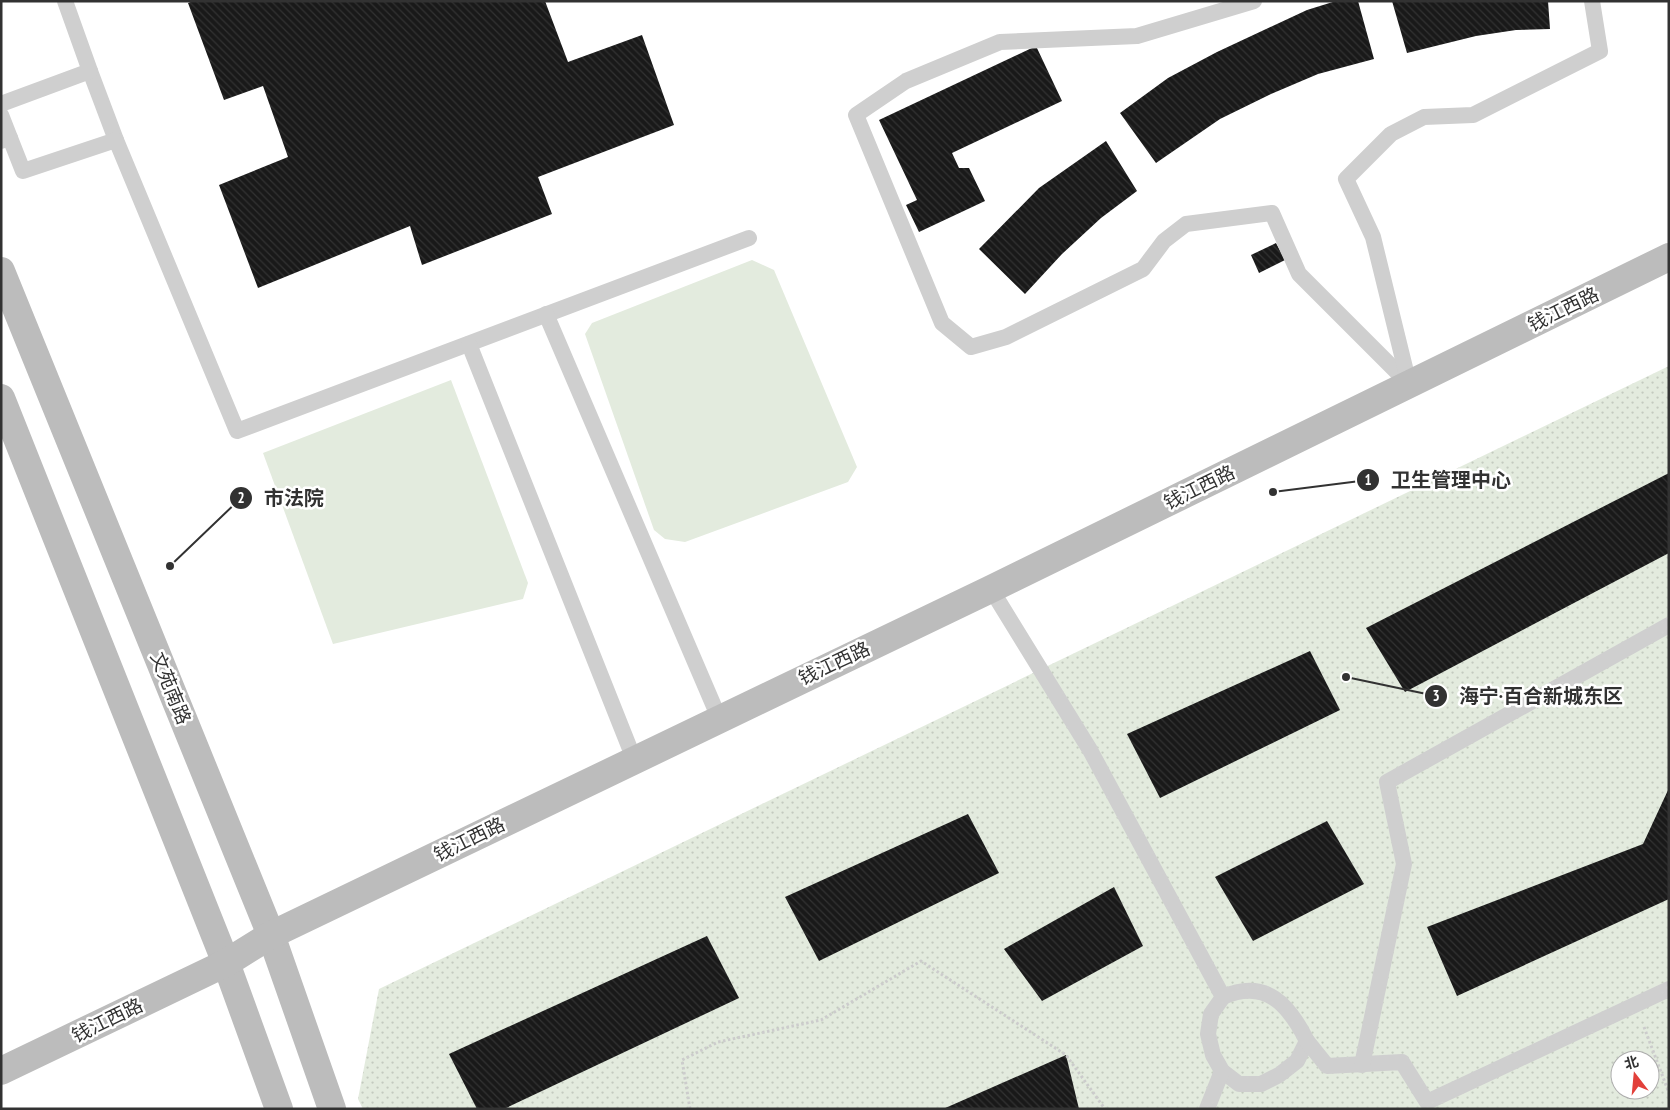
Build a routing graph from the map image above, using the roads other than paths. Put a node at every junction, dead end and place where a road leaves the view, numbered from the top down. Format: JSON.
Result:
{"nodes":[{"id":1,"x":65,"y":1,"type":"edge"},
{"id":2,"x":1254,"y":1,"type":"edge"},
{"id":3,"x":1592,"y":1,"type":"edge"},
{"id":4,"x":90,"y":71,"type":"junction"},
{"id":5,"x":1,"y":104,"type":"edge"},
{"id":6,"x":1,"y":115,"type":"edge"},
{"id":7,"x":6,"y":140,"type":"edge"},
{"id":8,"x":116,"y":140,"type":"junction"},
{"id":9,"x":749,"y":238,"type":"dead end"},
{"id":10,"x":1669,"y":257,"type":"edge"},
{"id":11,"x":1,"y":271,"type":"edge"},
{"id":12,"x":546,"y":314,"type":"junction"},
{"id":13,"x":469,"y":344,"type":"junction"},
{"id":14,"x":1409,"y":384,"type":"junction"},
{"id":15,"x":1,"y":398,"type":"edge"},
{"id":16,"x":991,"y":589,"type":"junction"},
{"id":17,"x":1669,"y":625,"type":"edge"},
{"id":18,"x":719,"y":718,"type":"junction"},
{"id":19,"x":634,"y":759,"type":"junction"},
{"id":20,"x":270,"y":935,"type":"junction"},
{"id":21,"x":226,"y":963,"type":"junction"},
{"id":22,"x":1669,"y":989,"type":"edge"},
{"id":23,"x":1223,"y":997,"type":"junction"},
{"id":24,"x":1306,"y":1041,"type":"junction"},
{"id":25,"x":1362,"y":1065,"type":"junction"},
{"id":26,"x":1,"y":1071,"type":"edge"},
{"id":27,"x":1222,"y":1071,"type":"junction"},
{"id":28,"x":279,"y":1109,"type":"edge"},
{"id":29,"x":332,"y":1109,"type":"edge"},
{"id":30,"x":1207,"y":1109,"type":"edge"}],
"edges":[{"from":1,"to":4,"type":"lane"},
{"from":2,"to":14,"type":"lane"},
{"from":3,"to":14,"type":"lane"},
{"from":4,"to":5,"type":"lane"},
{"from":4,"to":8,"type":"lane"},
{"from":6,"to":7,"type":"lane"},
{"from":7,"to":8,"type":"lane"},
{"from":8,"to":13,"type":"lane"},
{"from":9,"to":12,"type":"lane"},
{"from":10,"to":14,"type":"main road","name":"钱江西路"},
{"from":11,"to":20,"type":"main road","name":"文苑南路"},
{"from":12,"to":13,"type":"lane"},
{"from":12,"to":18,"type":"lane"},
{"from":13,"to":19,"type":"lane"},
{"from":14,"to":16,"type":"main road","name":"钱江西路"},
{"from":15,"to":21,"type":"main road"},
{"from":16,"to":18,"type":"main road","name":"钱江西路"},
{"from":16,"to":23,"type":"lane"},
{"from":17,"to":25,"type":"lane"},
{"from":18,"to":19,"type":"main road","name":"钱江西路"},
{"from":19,"to":20,"type":"main road","name":"钱江西路"},
{"from":20,"to":21,"type":"main road","name":"钱江西路"},
{"from":20,"to":29,"type":"main road","name":"文苑南路"},
{"from":21,"to":26,"type":"main road","name":"钱江西路"},
{"from":21,"to":28,"type":"main road"},
{"from":22,"to":25,"type":"lane"},
{"from":23,"to":24,"type":"lane"},
{"from":23,"to":27,"type":"lane"},
{"from":24,"to":25,"type":"lane"},
{"from":24,"to":27,"type":"lane"},
{"from":27,"to":30,"type":"lane"}]}
